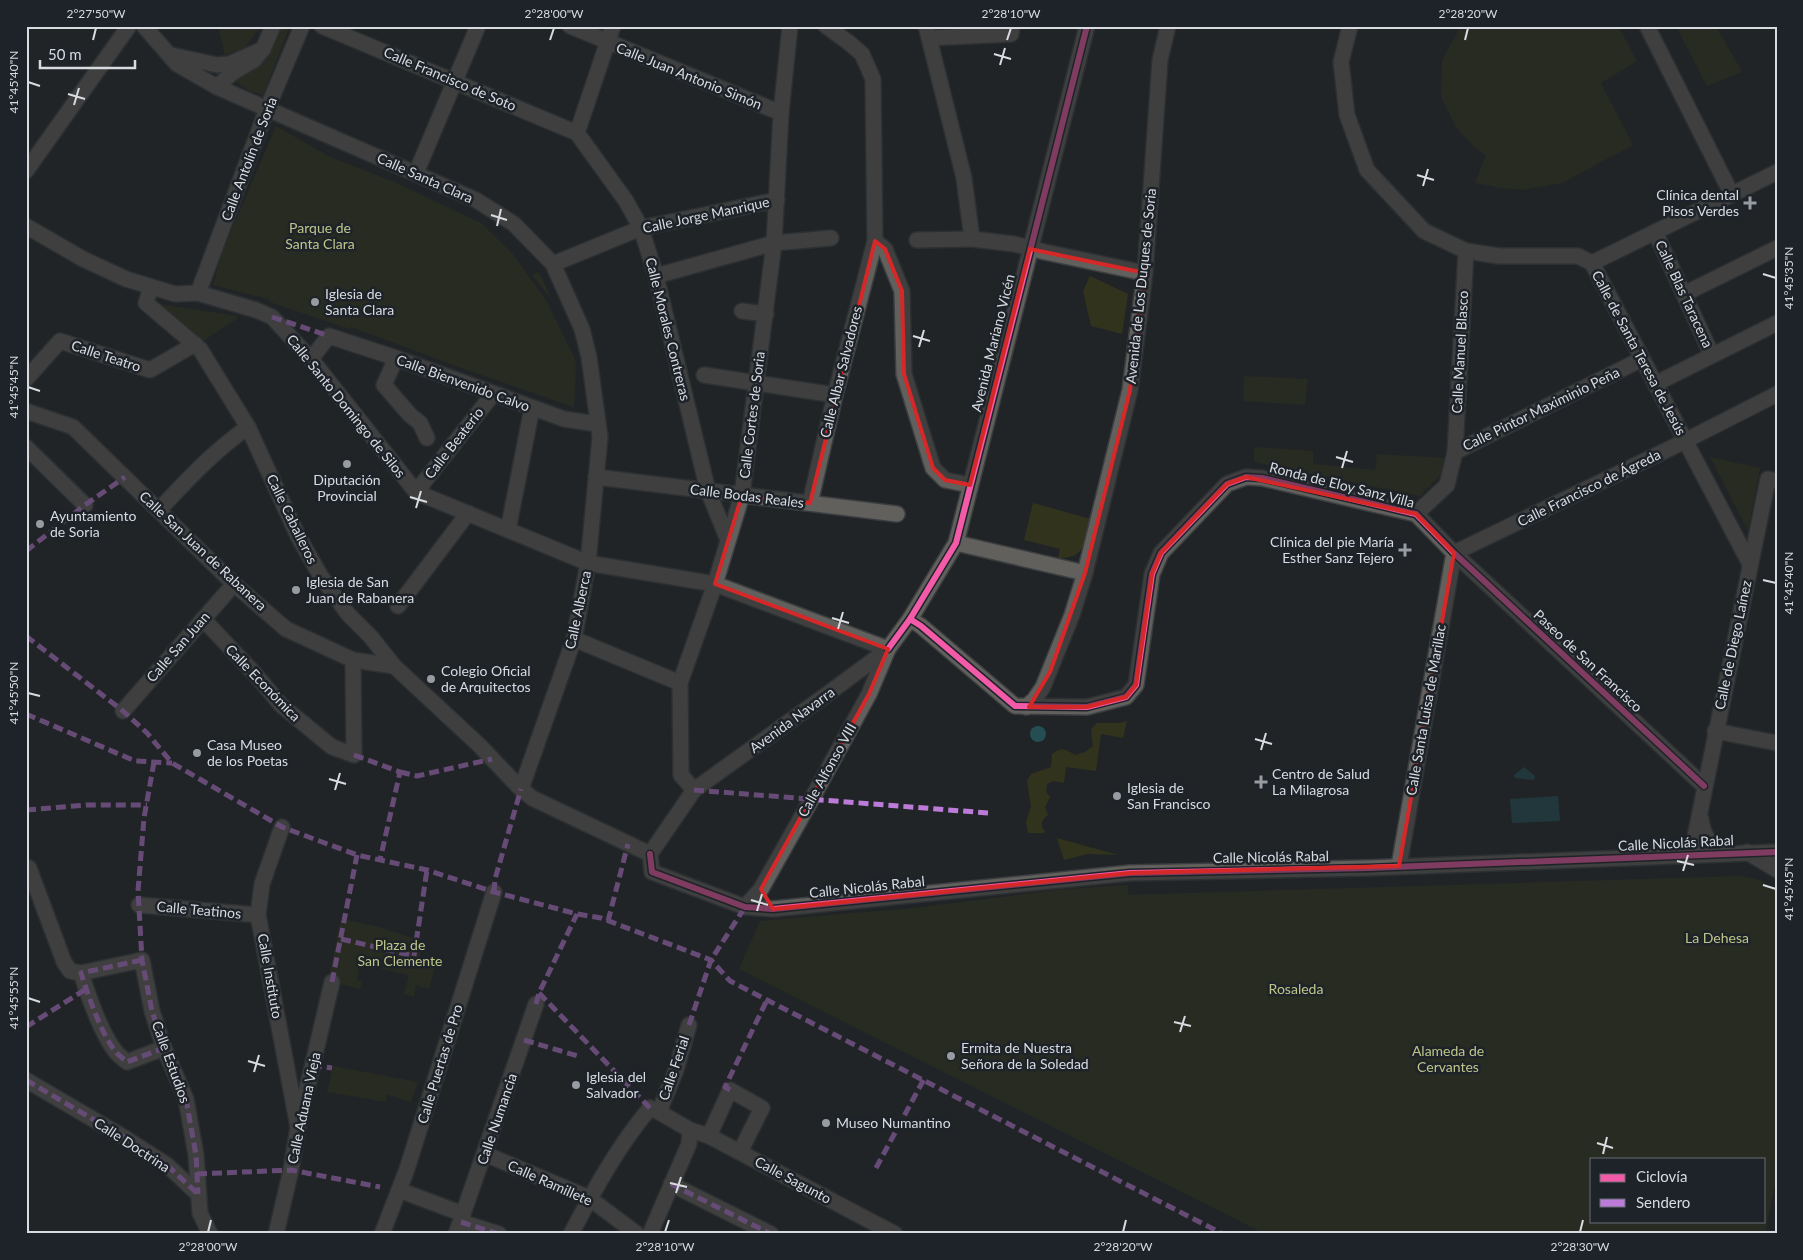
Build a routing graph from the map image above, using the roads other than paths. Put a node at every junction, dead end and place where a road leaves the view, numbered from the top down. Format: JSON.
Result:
{"nodes":[{"id":1,"x":129,"y":26,"type":"edge"},
{"id":2,"x":144,"y":26,"type":"edge"},
{"id":3,"x":273,"y":26,"type":"edge"},
{"id":4,"x":302,"y":26,"type":"edge"},
{"id":5,"x":322,"y":26,"type":"edge"},
{"id":6,"x":478,"y":26,"type":"edge"},
{"id":7,"x":570,"y":26,"type":"edge"},
{"id":8,"x":613,"y":26,"type":"edge"},
{"id":9,"x":790,"y":26,"type":"edge"},
{"id":10,"x":826,"y":26,"type":"edge"},
{"id":11,"x":916,"y":26,"type":"edge"},
{"id":12,"x":1087,"y":26,"type":"edge"},
{"id":13,"x":1168,"y":26,"type":"edge"},
{"id":14,"x":1350,"y":26,"type":"edge"},
{"id":15,"x":1647,"y":26,"type":"edge"},
{"id":16,"x":1011,"y":30,"type":"edge"},
{"id":17,"x":927,"y":32,"type":"edge"},
{"id":18,"x":608,"y":42,"type":"junction"},
{"id":19,"x":263,"y":49,"type":"junction"},
{"id":20,"x":922,"y":53,"type":"junction"},
{"id":21,"x":170,"y":55,"type":"junction"},
{"id":22,"x":455,"y":81,"type":"junction"},
{"id":23,"x":218,"y":87,"type":"junction"},
{"id":24,"x":267,"y":109,"type":"junction"},
{"id":25,"x":781,"y":113,"type":"junction"},
{"id":26,"x":577,"y":133,"type":"junction"},
{"id":27,"x":957,"y":148,"type":"junction"},
{"id":28,"x":26,"y":171,"type":"edge"},
{"id":29,"x":1777,"y":172,"type":"edge"},
{"id":30,"x":416,"y":173,"type":"junction"},
{"id":31,"x":1732,"y":195,"type":"junction"},
{"id":32,"x":777,"y":200,"type":"junction"},
{"id":33,"x":641,"y":228,"type":"junction"},
{"id":34,"x":30,"y":232,"type":"edge"},
{"id":35,"x":1655,"y":232,"type":"junction"},
{"id":36,"x":831,"y":238,"type":"dead end"},
{"id":37,"x":972,"y":239,"type":"junction"},
{"id":38,"x":917,"y":240,"type":"dead end"},
{"id":39,"x":874,"y":241,"type":"junction"},
{"id":40,"x":774,"y":243,"type":"junction"},
{"id":41,"x":1777,"y":248,"type":"edge"},
{"id":42,"x":1030,"y":249,"type":"junction"},
{"id":43,"x":1466,"y":251,"type":"junction"},
{"id":44,"x":1592,"y":263,"type":"junction"},
{"id":45,"x":552,"y":264,"type":"junction"},
{"id":46,"x":1145,"y":273,"type":"junction"},
{"id":47,"x":656,"y":276,"type":"junction"},
{"id":48,"x":151,"y":287,"type":"junction"},
{"id":49,"x":198,"y":293,"type":"junction"},
{"id":50,"x":1684,"y":294,"type":"junction"},
{"id":51,"x":742,"y":311,"type":"dead end"},
{"id":52,"x":766,"y":314,"type":"junction"},
{"id":53,"x":1777,"y":323,"type":"edge"},
{"id":54,"x":195,"y":344,"type":"junction"},
{"id":55,"x":1712,"y":355,"type":"junction"},
{"id":56,"x":396,"y":358,"type":"junction"},
{"id":57,"x":311,"y":359,"type":"junction"},
{"id":58,"x":1642,"y":359,"type":"junction"},
{"id":59,"x":704,"y":375,"type":"dead end"},
{"id":60,"x":26,"y":379,"type":"edge"},
{"id":61,"x":756,"y":383,"type":"junction"},
{"id":62,"x":1655,"y":384,"type":"junction"},
{"id":63,"x":492,"y":394,"type":"junction"},
{"id":64,"x":1777,"y":394,"type":"edge"},
{"id":65,"x":835,"y":395,"type":"junction"},
{"id":66,"x":532,"y":408,"type":"junction"},
{"id":67,"x":26,"y":411,"type":"edge"},
{"id":68,"x":598,"y":424,"type":"junction"},
{"id":69,"x":248,"y":427,"type":"junction"},
{"id":70,"x":427,"y":438,"type":"dead end"},
{"id":71,"x":1685,"y":441,"type":"junction"},
{"id":72,"x":26,"y":447,"type":"edge"},
{"id":73,"x":1455,"y":452,"type":"junction"},
{"id":74,"x":596,"y":477,"type":"junction"},
{"id":75,"x":1772,"y":480,"type":"edge"},
{"id":76,"x":970,"y":485,"type":"junction"},
{"id":77,"x":708,"y":491,"type":"junction"},
{"id":78,"x":416,"y":492,"type":"junction"},
{"id":79,"x":742,"y":495,"type":"junction"},
{"id":80,"x":810,"y":503,"type":"junction"},
{"id":81,"x":85,"y":505,"type":"dead end"},
{"id":82,"x":160,"y":510,"type":"junction"},
{"id":83,"x":468,"y":513,"type":"junction"},
{"id":84,"x":897,"y":514,"type":"dead end"},
{"id":85,"x":1416,"y":514,"type":"junction"},
{"id":86,"x":508,"y":530,"type":"junction"},
{"id":87,"x":728,"y":540,"type":"junction"},
{"id":88,"x":956,"y":542,"type":"junction"},
{"id":89,"x":1454,"y":553,"type":"junction"},
{"id":90,"x":588,"y":563,"type":"junction"},
{"id":91,"x":1750,"y":564,"type":"junction"},
{"id":92,"x":1085,"y":573,"type":"junction"},
{"id":93,"x":234,"y":584,"type":"junction"},
{"id":94,"x":716,"y":584,"type":"junction"},
{"id":95,"x":398,"y":606,"type":"dead end"},
{"id":96,"x":910,"y":618,"type":"junction"},
{"id":97,"x":203,"y":619,"type":"junction"},
{"id":98,"x":574,"y":639,"type":"junction"},
{"id":99,"x":888,"y":649,"type":"junction"},
{"id":100,"x":353,"y":660,"type":"junction"},
{"id":101,"x":394,"y":666,"type":"junction"},
{"id":102,"x":680,"y":684,"type":"junction"},
{"id":103,"x":1026,"y":707,"type":"junction"},
{"id":104,"x":123,"y":711,"type":"dead end"},
{"id":105,"x":1714,"y":738,"type":"junction"},
{"id":106,"x":1777,"y":743,"type":"edge"},
{"id":107,"x":1674,"y":758,"type":"junction"},
{"id":108,"x":1704,"y":786,"type":"junction"},
{"id":109,"x":694,"y":790,"type":"junction"},
{"id":110,"x":527,"y":794,"type":"junction"},
{"id":111,"x":1701,"y":812,"type":"junction"},
{"id":112,"x":282,"y":827,"type":"dead end"},
{"id":113,"x":1775,"y":851,"type":"edge"},
{"id":114,"x":1747,"y":852,"type":"junction"},
{"id":115,"x":1727,"y":853,"type":"junction"},
{"id":116,"x":650,"y":854,"type":"junction"},
{"id":117,"x":1691,"y":856,"type":"junction"},
{"id":118,"x":1399,"y":866,"type":"junction"},
{"id":119,"x":29,"y":868,"type":"dead end"},
{"id":120,"x":1777,"y":870,"type":"edge"},
{"id":121,"x":761,"y":889,"type":"junction"},
{"id":122,"x":494,"y":892,"type":"dead end"},
{"id":123,"x":139,"y":904,"type":"dead end"},
{"id":124,"x":745,"y":907,"type":"junction"},
{"id":125,"x":773,"y":909,"type":"junction"},
{"id":126,"x":258,"y":915,"type":"junction"},
{"id":127,"x":81,"y":973,"type":"junction"},
{"id":128,"x":332,"y":982,"type":"dead end"},
{"id":129,"x":536,"y":1004,"type":"dead end"},
{"id":130,"x":689,"y":1025,"type":"dead end"},
{"id":131,"x":164,"y":1048,"type":"junction"},
{"id":132,"x":26,"y":1080,"type":"edge"},
{"id":133,"x":655,"y":1110,"type":"junction"},
{"id":134,"x":298,"y":1127,"type":"junction"},
{"id":135,"x":690,"y":1130,"type":"junction"},
{"id":136,"x":710,"y":1136,"type":"junction"},
{"id":137,"x":740,"y":1152,"type":"junction"},
{"id":138,"x":485,"y":1154,"type":"junction"},
{"id":139,"x":671,"y":1184,"type":"junction"},
{"id":140,"x":399,"y":1190,"type":"junction"},
{"id":141,"x":198,"y":1194,"type":"junction"},
{"id":142,"x":589,"y":1198,"type":"junction"},
{"id":143,"x":460,"y":1223,"type":"edge"},
{"id":144,"x":892,"y":1233,"type":"edge"},
{"id":145,"x":210,"y":1234,"type":"edge"},
{"id":146,"x":276,"y":1234,"type":"edge"},
{"id":147,"x":382,"y":1234,"type":"edge"},
{"id":148,"x":499,"y":1234,"type":"edge"},
{"id":149,"x":571,"y":1234,"type":"edge"},
{"id":150,"x":637,"y":1234,"type":"edge"},
{"id":151,"x":650,"y":1234,"type":"edge"},
{"id":152,"x":771,"y":1234,"type":"edge"}],
"edges":[{"from":1,"to":28,"type":"street"},
{"from":2,"to":21,"type":"street","name":"Calle Santa Clara"},
{"from":3,"to":19,"type":"street"},
{"from":4,"to":24,"type":"street","name":"Calle Antolín de Soria"},
{"from":5,"to":22,"type":"street","name":"Calle Francisco de Soto"},
{"from":6,"to":22,"type":"street"},
{"from":7,"to":18,"type":"street","name":"Calle Juan Antonio Simón"},
{"from":8,"to":18,"type":"street"},
{"from":9,"to":25,"type":"street","name":"Calle Cortes de Soria"},
{"from":10,"to":39,"type":"street","name":"Calle Albar Salvadores"},
{"from":11,"to":20,"type":"street"},
{"from":12,"to":42,"type":"street","name":"Avenida Mariano Vicén"},
{"from":13,"to":46,"type":"street","name":"Avenida de Los Duques de Soria"},
{"from":14,"to":43,"type":"street","name":"Calle de Santa Teresa de Jesús"},
{"from":15,"to":31,"type":"street"},
{"from":16,"to":17,"type":"street"},
{"from":17,"to":20,"type":"street"},
{"from":17,"to":27,"type":"street"},
{"from":18,"to":25,"type":"street","name":"Calle Juan Antonio Simón"},
{"from":18,"to":26,"type":"street"},
{"from":19,"to":21,"type":"street"},
{"from":19,"to":23,"type":"street"},
{"from":20,"to":27,"type":"street"},
{"from":21,"to":23,"type":"street","name":"Calle Santa Clara"},
{"from":22,"to":26,"type":"street","name":"Calle Francisco de Soto"},
{"from":22,"to":30,"type":"street"},
{"from":23,"to":24,"type":"street","name":"Calle Santa Clara"},
{"from":24,"to":30,"type":"street","name":"Calle Santa Clara"},
{"from":24,"to":49,"type":"street","name":"Calle Antolín de Soria"},
{"from":25,"to":32,"type":"street","name":"Calle Cortes de Soria"},
{"from":26,"to":33,"type":"street","name":"Calle Morales Contreras"},
{"from":27,"to":37,"type":"street"},
{"from":29,"to":31,"type":"street"},
{"from":30,"to":45,"type":"street","name":"Calle Santa Clara"},
{"from":31,"to":35,"type":"street"},
{"from":32,"to":33,"type":"street","name":"Calle Jorge Manrique"},
{"from":32,"to":40,"type":"street","name":"Calle Cortes de Soria"},
{"from":33,"to":45,"type":"street","name":"Calle Jorge Manrique"},
{"from":33,"to":47,"type":"street","name":"Calle Morales Contreras"},
{"from":34,"to":48,"type":"street"},
{"from":35,"to":44,"type":"street"},
{"from":35,"to":50,"type":"street","name":"Calle Blas Taracena"},
{"from":36,"to":40,"type":"street"},
{"from":37,"to":38,"type":"street"},
{"from":37,"to":42,"type":"street"},
{"from":39,"to":65,"type":"street","name":"Calle Albar Salvadores"},
{"from":39,"to":76,"type":"street"},
{"from":40,"to":47,"type":"street"},
{"from":40,"to":52,"type":"street","name":"Calle Cortes de Soria"},
{"from":41,"to":50,"type":"street"},
{"from":42,"to":46,"type":"street"},
{"from":42,"to":76,"type":"street","name":"Avenida Mariano Vicén"},
{"from":43,"to":44,"type":"street","name":"Calle de Santa Teresa de Jesús"},
{"from":43,"to":73,"type":"street","name":"Calle Manuel Blasco"},
{"from":44,"to":58,"type":"street","name":"Calle de Santa Teresa de Jesús"},
{"from":45,"to":68,"type":"street","name":"Calle Santa Clara"},
{"from":46,"to":92,"type":"street","name":"Avenida de Los Duques de Soria"},
{"from":47,"to":77,"type":"street","name":"Calle Morales Contreras"},
{"from":48,"to":49,"type":"street"},
{"from":48,"to":54,"type":"street","name":"Calle Caballeros"},
{"from":49,"to":57,"type":"street","name":"Calle Santo Domingo de Silos"},
{"from":50,"to":55,"type":"street","name":"Calle Blas Taracena"},
{"from":51,"to":52,"type":"street"},
{"from":52,"to":61,"type":"street","name":"Calle Cortes de Soria"},
{"from":53,"to":55,"type":"street"},
{"from":54,"to":60,"type":"street","name":"Calle Teatro"},
{"from":54,"to":69,"type":"street","name":"Calle Caballeros"},
{"from":55,"to":62,"type":"street"},
{"from":56,"to":57,"type":"street","name":"Calle Bienvenido Calvo"},
{"from":56,"to":63,"type":"street","name":"Calle Bienvenido Calvo"},
{"from":56,"to":70,"type":"street"},
{"from":57,"to":78,"type":"street","name":"Calle Santo Domingo de Silos"},
{"from":58,"to":62,"type":"street","name":"Calle de Santa Teresa de Jesús"},
{"from":58,"to":73,"type":"street","name":"Calle Pintor Maximinio Peña"},
{"from":59,"to":61,"type":"street"},
{"from":61,"to":65,"type":"street"},
{"from":61,"to":79,"type":"street","name":"Calle Cortes de Soria"},
{"from":62,"to":71,"type":"street","name":"Calle de Santa Teresa de Jesús"},
{"from":63,"to":66,"type":"street","name":"Calle Bienvenido Calvo"},
{"from":63,"to":78,"type":"street","name":"Calle Beaterio"},
{"from":64,"to":71,"type":"street","name":"Calle Francisco de Ágreda"},
{"from":65,"to":80,"type":"street","name":"Calle Albar Salvadores"},
{"from":66,"to":68,"type":"street","name":"Calle Bienvenido Calvo"},
{"from":66,"to":86,"type":"street"},
{"from":67,"to":82,"type":"street","name":"Calle San Juan de Rabanera"},
{"from":68,"to":74,"type":"street","name":"Calle Alberca"},
{"from":69,"to":82,"type":"street"},
{"from":69,"to":101,"type":"street","name":"Calle Caballeros"},
{"from":71,"to":89,"type":"street","name":"Calle Francisco de Ágreda"},
{"from":71,"to":91,"type":"street","name":"Calle de Santa Teresa de Jesús"},
{"from":72,"to":81,"type":"street"},
{"from":73,"to":85,"type":"street","name":"Calle Pintor Maximinio Peña"},
{"from":74,"to":77,"type":"street","name":"Calle Bodas Reales"},
{"from":74,"to":90,"type":"street","name":"Calle Alberca"},
{"from":75,"to":91,"type":"street","name":"Calle de Diego Laínez"},
{"from":76,"to":88,"type":"street","name":"Avenida Mariano Vicén"},
{"from":77,"to":79,"type":"street","name":"Calle Bodas Reales"},
{"from":77,"to":87,"type":"street","name":"Calle Morales Contreras"},
{"from":78,"to":83,"type":"street","name":"Calle Santo Domingo de Silos"},
{"from":79,"to":80,"type":"street","name":"Calle Bodas Reales"},
{"from":79,"to":87,"type":"street","name":"Calle Cortes de Soria"},
{"from":80,"to":84,"type":"street","name":"Calle Bodas Reales"},
{"from":82,"to":93,"type":"street","name":"Calle San Juan de Rabanera"},
{"from":83,"to":86,"type":"street","name":"Calle Santo Domingo de Silos"},
{"from":83,"to":95,"type":"street"},
{"from":85,"to":89,"type":"street","name":"Ronda de Eloy Sanz Villa"},
{"from":85,"to":103,"type":"street","name":"Ronda de Eloy Sanz Villa"},
{"from":86,"to":90,"type":"street","name":"Calle Santo Domingo de Silos"},
{"from":87,"to":94,"type":"street","name":"Calle Cortes de Soria"},
{"from":88,"to":92,"type":"street"},
{"from":88,"to":96,"type":"street","name":"Avenida Mariano Vicén"},
{"from":89,"to":107,"type":"street","name":"Paseo de San Francisco"},
{"from":89,"to":118,"type":"street","name":"Calle Santa Luisa de Marillac"},
{"from":90,"to":94,"type":"street","name":"Calle Santo Domingo de Silos"},
{"from":90,"to":98,"type":"street","name":"Calle Alberca"},
{"from":91,"to":105,"type":"street","name":"Calle de Diego Laínez"},
{"from":92,"to":103,"type":"street","name":"Avenida de Los Duques de Soria"},
{"from":93,"to":97,"type":"street","name":"Calle San Juan"},
{"from":93,"to":100,"type":"street","name":"Calle San Juan de Rabanera"},
{"from":94,"to":99,"type":"street","name":"Calle Santo Domingo de Silos"},
{"from":94,"to":102,"type":"street","name":"Calle Cortes de Soria"},
{"from":96,"to":99,"type":"street","name":"Avenida Mariano Vicén"},
{"from":96,"to":103,"type":"street"},
{"from":97,"to":100,"type":"street","name":"Calle Económica"},
{"from":97,"to":104,"type":"street","name":"Calle San Juan"},
{"from":98,"to":102,"type":"street"},
{"from":98,"to":110,"type":"street","name":"Calle Alberca"},
{"from":99,"to":109,"type":"street","name":"Avenida Navarra"},
{"from":99,"to":121,"type":"street","name":"Calle Alfonso VIII"},
{"from":100,"to":101,"type":"street","name":"Calle San Juan de Rabanera"},
{"from":101,"to":110,"type":"street","name":"Calle Caballeros"},
{"from":102,"to":109,"type":"street","name":"Calle Cortes de Soria"},
{"from":105,"to":106,"type":"street"},
{"from":105,"to":107,"type":"street"},
{"from":105,"to":108,"type":"street","name":"Calle de Diego Laínez"},
{"from":107,"to":108,"type":"street","name":"Paseo de San Francisco"},
{"from":108,"to":111,"type":"street","name":"Calle de Diego Laínez"},
{"from":109,"to":116,"type":"street"},
{"from":110,"to":116,"type":"street"},
{"from":111,"to":115,"type":"street","name":"Calle de Diego Laínez"},
{"from":111,"to":117,"type":"street","name":"Calle de Diego Laínez"},
{"from":112,"to":126,"type":"street","name":"Calle Instituto"},
{"from":113,"to":114,"type":"street","name":"Calle Nicolás Rabal"},
{"from":114,"to":115,"type":"street","name":"Calle Nicolás Rabal"},
{"from":114,"to":120,"type":"street"},
{"from":115,"to":117,"type":"street","name":"Calle Nicolás Rabal"},
{"from":116,"to":124,"type":"street","name":"Calle Nicolás Rabal"},
{"from":117,"to":118,"type":"street","name":"Calle Nicolás Rabal"},
{"from":118,"to":125,"type":"street","name":"Calle Nicolás Rabal"},
{"from":119,"to":127,"type":"street"},
{"from":121,"to":124,"type":"street","name":"Calle Alfonso VIII"},
{"from":121,"to":125,"type":"street"},
{"from":122,"to":140,"type":"street","name":"Calle Puertas de Pro"},
{"from":123,"to":126,"type":"street","name":"Calle Teatinos"},
{"from":124,"to":125,"type":"street","name":"Calle Nicolás Rabal"},
{"from":126,"to":134,"type":"street","name":"Calle Instituto"},
{"from":127,"to":131,"type":"street"},
{"from":127,"to":131,"type":"street","name":"Calle Estudios"},
{"from":128,"to":134,"type":"street","name":"Calle Aduana Vieja"},
{"from":129,"to":138,"type":"street","name":"Calle Numancia"},
{"from":130,"to":133,"type":"street","name":"Calle Ferial"},
{"from":131,"to":141,"type":"street","name":"Calle Estudios"},
{"from":132,"to":141,"type":"street","name":"Calle Doctrina"},
{"from":133,"to":135,"type":"street","name":"Calle Sagunto"},
{"from":133,"to":142,"type":"street","name":"Calle Ferial"},
{"from":134,"to":146,"type":"street","name":"Calle Aduana Vieja"},
{"from":135,"to":136,"type":"street","name":"Calle Sagunto"},
{"from":135,"to":139,"type":"street"},
{"from":136,"to":137,"type":"street","name":"Calle Sagunto"},
{"from":136,"to":137,"type":"street"},
{"from":137,"to":144,"type":"street","name":"Calle Sagunto"},
{"from":138,"to":142,"type":"street","name":"Calle Ramillete"},
{"from":138,"to":143,"type":"street","name":"Calle Numancia"},
{"from":139,"to":151,"type":"street"},
{"from":139,"to":152,"type":"street"},
{"from":140,"to":143,"type":"street"},
{"from":140,"to":147,"type":"street","name":"Calle Puertas de Pro"},
{"from":141,"to":145,"type":"street"},
{"from":142,"to":149,"type":"street","name":"Calle Ferial"},
{"from":142,"to":150,"type":"street","name":"Calle Ramillete"},
{"from":143,"to":148,"type":"street"}]}
